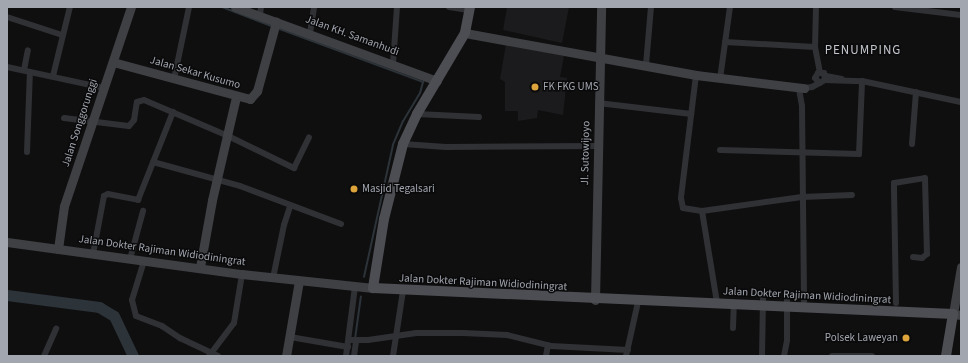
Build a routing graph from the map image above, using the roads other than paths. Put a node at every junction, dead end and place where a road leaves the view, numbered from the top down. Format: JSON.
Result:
{"nodes":[{"id":1,"x":70,"y":7,"type":"edge"},
{"id":2,"x":131,"y":7,"type":"edge"},
{"id":3,"x":189,"y":7,"type":"edge"},
{"id":4,"x":235,"y":7,"type":"edge"},
{"id":5,"x":314,"y":7,"type":"edge"},
{"id":6,"x":397,"y":7,"type":"edge"},
{"id":7,"x":449,"y":7,"type":"edge"},
{"id":8,"x":601,"y":7,"type":"edge"},
{"id":9,"x":650,"y":7,"type":"edge"},
{"id":10,"x":730,"y":7,"type":"edge"},
{"id":11,"x":816,"y":7,"type":"edge"},
{"id":12,"x":896,"y":7,"type":"edge"},
{"id":13,"x":469,"y":8,"type":"edge"},
{"id":14,"x":261,"y":11,"type":"edge"},
{"id":15,"x":961,"y":15,"type":"edge"},
{"id":16,"x":7,"y":17,"type":"edge"},
{"id":17,"x":276,"y":24,"type":"junction"},
{"id":18,"x":310,"y":33,"type":"junction"},
{"id":19,"x":465,"y":33,"type":"junction"},
{"id":20,"x":62,"y":35,"type":"junction"},
{"id":21,"x":725,"y":42,"type":"junction"},
{"id":22,"x":815,"y":47,"type":"junction"},
{"id":23,"x":28,"y":50,"type":"dead end"},
{"id":24,"x":599,"y":56,"type":"junction"},
{"id":25,"x":113,"y":62,"type":"junction"},
{"id":26,"x":393,"y":64,"type":"junction"},
{"id":27,"x":646,"y":65,"type":"junction"},
{"id":28,"x":7,"y":67,"type":"edge"},
{"id":29,"x":27,"y":71,"type":"junction"},
{"id":30,"x":696,"y":75,"type":"junction"},
{"id":31,"x":53,"y":76,"type":"junction"},
{"id":32,"x":720,"y":78,"type":"junction"},
{"id":33,"x":174,"y":79,"type":"junction"},
{"id":34,"x":822,"y":80,"type":"junction"},
{"id":35,"x":437,"y":81,"type":"junction"},
{"id":36,"x":862,"y":82,"type":"junction"},
{"id":37,"x":104,"y":88,"type":"junction"},
{"id":38,"x":801,"y":88,"type":"junction"},
{"id":39,"x":916,"y":92,"type":"junction"},
{"id":40,"x":236,"y":97,"type":"junction"},
{"id":41,"x":961,"y":102,"type":"edge"},
{"id":42,"x":598,"y":103,"type":"junction"},
{"id":43,"x":173,"y":112,"type":"junction"},
{"id":44,"x":416,"y":114,"type":"junction"},
{"id":45,"x":691,"y":114,"type":"junction"},
{"id":46,"x":479,"y":117,"type":"dead end"},
{"id":47,"x":64,"y":118,"type":"dead end"},
{"id":48,"x":94,"y":122,"type":"junction"},
{"id":49,"x":226,"y":135,"type":"junction"},
{"id":50,"x":309,"y":137,"type":"dead end"},
{"id":51,"x":403,"y":144,"type":"junction"},
{"id":52,"x":912,"y":144,"type":"dead end"},
{"id":53,"x":598,"y":146,"type":"junction"},
{"id":54,"x":720,"y":150,"type":"dead end"},
{"id":55,"x":27,"y":152,"type":"dead end"},
{"id":56,"x":802,"y":153,"type":"junction"},
{"id":57,"x":153,"y":162,"type":"junction"},
{"id":58,"x":217,"y":180,"type":"junction"},
{"id":59,"x":852,"y":195,"type":"dead end"},
{"id":60,"x":802,"y":197,"type":"junction"},
{"id":61,"x":290,"y":206,"type":"junction"},
{"id":62,"x":144,"y":211,"type":"dead end"},
{"id":63,"x":702,"y":211,"type":"junction"},
{"id":64,"x":341,"y":224,"type":"dead end"},
{"id":65,"x":7,"y":242,"type":"edge"},
{"id":66,"x":58,"y":249,"type":"junction"},
{"id":67,"x":93,"y":254,"type":"junction"},
{"id":68,"x":913,"y":257,"type":"dead end"},
{"id":69,"x":130,"y":259,"type":"junction"},
{"id":70,"x":144,"y":261,"type":"junction"},
{"id":71,"x":961,"y":267,"type":"edge"},
{"id":72,"x":200,"y":268,"type":"junction"},
{"id":73,"x":242,"y":274,"type":"junction"},
{"id":74,"x":273,"y":278,"type":"junction"},
{"id":75,"x":299,"y":281,"type":"junction"},
{"id":76,"x":355,"y":287,"type":"junction"},
{"id":77,"x":373,"y":288,"type":"junction"},
{"id":78,"x":403,"y":291,"type":"junction"},
{"id":79,"x":595,"y":300,"type":"junction"},
{"id":80,"x":763,"y":301,"type":"junction"},
{"id":81,"x":638,"y":302,"type":"junction"},
{"id":82,"x":787,"y":302,"type":"junction"},
{"id":83,"x":717,"y":303,"type":"junction"},
{"id":84,"x":896,"y":303,"type":"dead end"},
{"id":85,"x":734,"y":304,"type":"junction"},
{"id":86,"x":804,"y":307,"type":"junction"},
{"id":87,"x":957,"y":315,"type":"edge"},
{"id":88,"x":733,"y":328,"type":"dead end"},
{"id":89,"x":56,"y":329,"type":"dead end"},
{"id":90,"x":290,"y":336,"type":"junction"},
{"id":91,"x":398,"y":336,"type":"junction"},
{"id":92,"x":354,"y":341,"type":"junction"},
{"id":93,"x":548,"y":345,"type":"junction"},
{"id":94,"x":348,"y":347,"type":"junction"},
{"id":95,"x":627,"y":353,"type":"edge"},
{"id":96,"x":210,"y":354,"type":"edge"},
{"id":97,"x":44,"y":356,"type":"edge"},
{"id":98,"x":218,"y":356,"type":"edge"},
{"id":99,"x":286,"y":356,"type":"edge"},
{"id":100,"x":346,"y":356,"type":"edge"},
{"id":101,"x":354,"y":356,"type":"edge"},
{"id":102,"x":393,"y":356,"type":"edge"},
{"id":103,"x":546,"y":356,"type":"edge"},
{"id":104,"x":762,"y":356,"type":"edge"},
{"id":105,"x":784,"y":356,"type":"edge"},
{"id":106,"x":832,"y":356,"type":"edge"},
{"id":107,"x":872,"y":356,"type":"edge"},
{"id":108,"x":946,"y":356,"type":"edge"}],
"edges":[{"from":1,"to":20,"type":"street"},
{"from":2,"to":25,"type":"main road","name":"Jalan Songgorunggi"},
{"from":3,"to":33,"type":"street"},
{"from":4,"to":14,"type":"main road","name":"Jalan KH. Samanhudi"},
{"from":5,"to":18,"type":"street"},
{"from":6,"to":26,"type":"street"},
{"from":7,"to":13,"type":"street"},
{"from":8,"to":24,"type":"main road","name":"Jl. Sutowijoyo"},
{"from":9,"to":27,"type":"street"},
{"from":10,"to":21,"type":"street"},
{"from":11,"to":22,"type":"street"},
{"from":12,"to":15,"type":"street"},
{"from":13,"to":19,"type":"main road"},
{"from":14,"to":17,"type":"main road","name":"Jalan KH. Samanhudi"},
{"from":16,"to":20,"type":"street"},
{"from":17,"to":18,"type":"main road","name":"Jalan KH. Samanhudi"},
{"from":17,"to":40,"type":"main road","name":"Jalan Sekar Kusumo"},
{"from":18,"to":26,"type":"main road","name":"Jalan KH. Samanhudi"},
{"from":19,"to":24,"type":"main road"},
{"from":19,"to":35,"type":"main road"},
{"from":20,"to":31,"type":"street"},
{"from":21,"to":22,"type":"street"},
{"from":21,"to":32,"type":"street"},
{"from":22,"to":34,"type":"street"},
{"from":23,"to":29,"type":"street"},
{"from":24,"to":27,"type":"main road"},
{"from":24,"to":42,"type":"main road","name":"Jl. Sutowijoyo"},
{"from":25,"to":33,"type":"main road","name":"Jalan Sekar Kusumo"},
{"from":25,"to":37,"type":"main road","name":"Jalan Songgorunggi"},
{"from":26,"to":35,"type":"main road","name":"Jalan KH. Samanhudi"},
{"from":27,"to":30,"type":"main road"},
{"from":28,"to":29,"type":"street"},
{"from":29,"to":31,"type":"street"},
{"from":29,"to":55,"type":"street"},
{"from":30,"to":32,"type":"main road"},
{"from":30,"to":45,"type":"street"},
{"from":31,"to":37,"type":"street"},
{"from":32,"to":38,"type":"main road"},
{"from":33,"to":40,"type":"main road","name":"Jalan Sekar Kusumo"},
{"from":34,"to":36,"type":"street"},
{"from":34,"to":38,"type":"street"},
{"from":35,"to":44,"type":"main road"},
{"from":36,"to":39,"type":"street"},
{"from":36,"to":56,"type":"street"},
{"from":37,"to":48,"type":"main road","name":"Jalan Songgorunggi"},
{"from":38,"to":56,"type":"street"},
{"from":39,"to":41,"type":"street"},
{"from":39,"to":52,"type":"street"},
{"from":40,"to":49,"type":"main road"},
{"from":42,"to":45,"type":"street"},
{"from":42,"to":53,"type":"main road","name":"Jl. Sutowijoyo"},
{"from":43,"to":48,"type":"street"},
{"from":43,"to":49,"type":"street"},
{"from":43,"to":57,"type":"street"},
{"from":44,"to":46,"type":"street"},
{"from":44,"to":51,"type":"main road"},
{"from":45,"to":63,"type":"street"},
{"from":47,"to":48,"type":"street"},
{"from":48,"to":66,"type":"main road","name":"Jalan Songgorunggi"},
{"from":49,"to":50,"type":"street"},
{"from":49,"to":58,"type":"main road"},
{"from":51,"to":53,"type":"street"},
{"from":51,"to":77,"type":"main road"},
{"from":53,"to":79,"type":"main road","name":"Jl. Sutowijoyo"},
{"from":54,"to":56,"type":"street"},
{"from":56,"to":60,"type":"street"},
{"from":57,"to":58,"type":"street"},
{"from":57,"to":67,"type":"street"},
{"from":58,"to":61,"type":"street"},
{"from":58,"to":72,"type":"main road"},
{"from":59,"to":60,"type":"street"},
{"from":60,"to":63,"type":"street"},
{"from":60,"to":86,"type":"street"},
{"from":61,"to":64,"type":"street"},
{"from":61,"to":74,"type":"street"},
{"from":62,"to":69,"type":"street"},
{"from":63,"to":83,"type":"street"},
{"from":65,"to":66,"type":"main road","name":"Jalan Dokter Rajiman Widiodiningrat"},
{"from":66,"to":67,"type":"main road","name":"Jalan Dokter Rajiman Widiodiningrat"},
{"from":67,"to":69,"type":"main road","name":"Jalan Dokter Rajiman Widiodiningrat"},
{"from":68,"to":84,"type":"street"},
{"from":69,"to":70,"type":"main road","name":"Jalan Dokter Rajiman Widiodiningrat"},
{"from":70,"to":72,"type":"main road","name":"Jalan Dokter Rajiman Widiodiningrat"},
{"from":70,"to":96,"type":"street"},
{"from":71,"to":87,"type":"main road"},
{"from":72,"to":73,"type":"main road","name":"Jalan Dokter Rajiman Widiodiningrat"},
{"from":73,"to":74,"type":"main road","name":"Jalan Dokter Rajiman Widiodiningrat"},
{"from":73,"to":96,"type":"street"},
{"from":74,"to":75,"type":"main road","name":"Jalan Dokter Rajiman Widiodiningrat"},
{"from":75,"to":76,"type":"main road","name":"Jalan Dokter Rajiman Widiodiningrat"},
{"from":75,"to":90,"type":"main road"},
{"from":76,"to":77,"type":"main road","name":"Jalan Dokter Rajiman Widiodiningrat"},
{"from":76,"to":92,"type":"street"},
{"from":77,"to":78,"type":"main road","name":"Jalan Dokter Rajiman Widiodiningrat"},
{"from":78,"to":79,"type":"main road","name":"Jalan Dokter Rajiman Widiodiningrat"},
{"from":78,"to":91,"type":"street"},
{"from":79,"to":81,"type":"main road","name":"Jalan Dokter Rajiman Widiodiningrat"},
{"from":80,"to":82,"type":"main road","name":"Jalan Dokter Rajiman Widiodiningrat"},
{"from":80,"to":85,"type":"main road","name":"Jalan Dokter Rajiman Widiodiningrat"},
{"from":80,"to":104,"type":"street"},
{"from":81,"to":83,"type":"main road","name":"Jalan Dokter Rajiman Widiodiningrat"},
{"from":81,"to":95,"type":"street"},
{"from":82,"to":86,"type":"main road","name":"Jalan Dokter Rajiman Widiodiningrat"},
{"from":82,"to":105,"type":"street"},
{"from":83,"to":85,"type":"main road","name":"Jalan Dokter Rajiman Widiodiningrat"},
{"from":85,"to":88,"type":"street"},
{"from":86,"to":87,"type":"main road","name":"Jalan Dokter Rajiman Widiodiningrat"},
{"from":87,"to":108,"type":"main road"},
{"from":89,"to":97,"type":"street"},
{"from":90,"to":94,"type":"street"},
{"from":90,"to":99,"type":"main road"},
{"from":91,"to":92,"type":"street"},
{"from":91,"to":93,"type":"street"},
{"from":91,"to":102,"type":"street"},
{"from":92,"to":94,"type":"street"},
{"from":92,"to":101,"type":"street"},
{"from":93,"to":95,"type":"street"},
{"from":93,"to":103,"type":"street"},
{"from":94,"to":100,"type":"street"},
{"from":96,"to":98,"type":"street"},
{"from":106,"to":107,"type":"street"}]}
